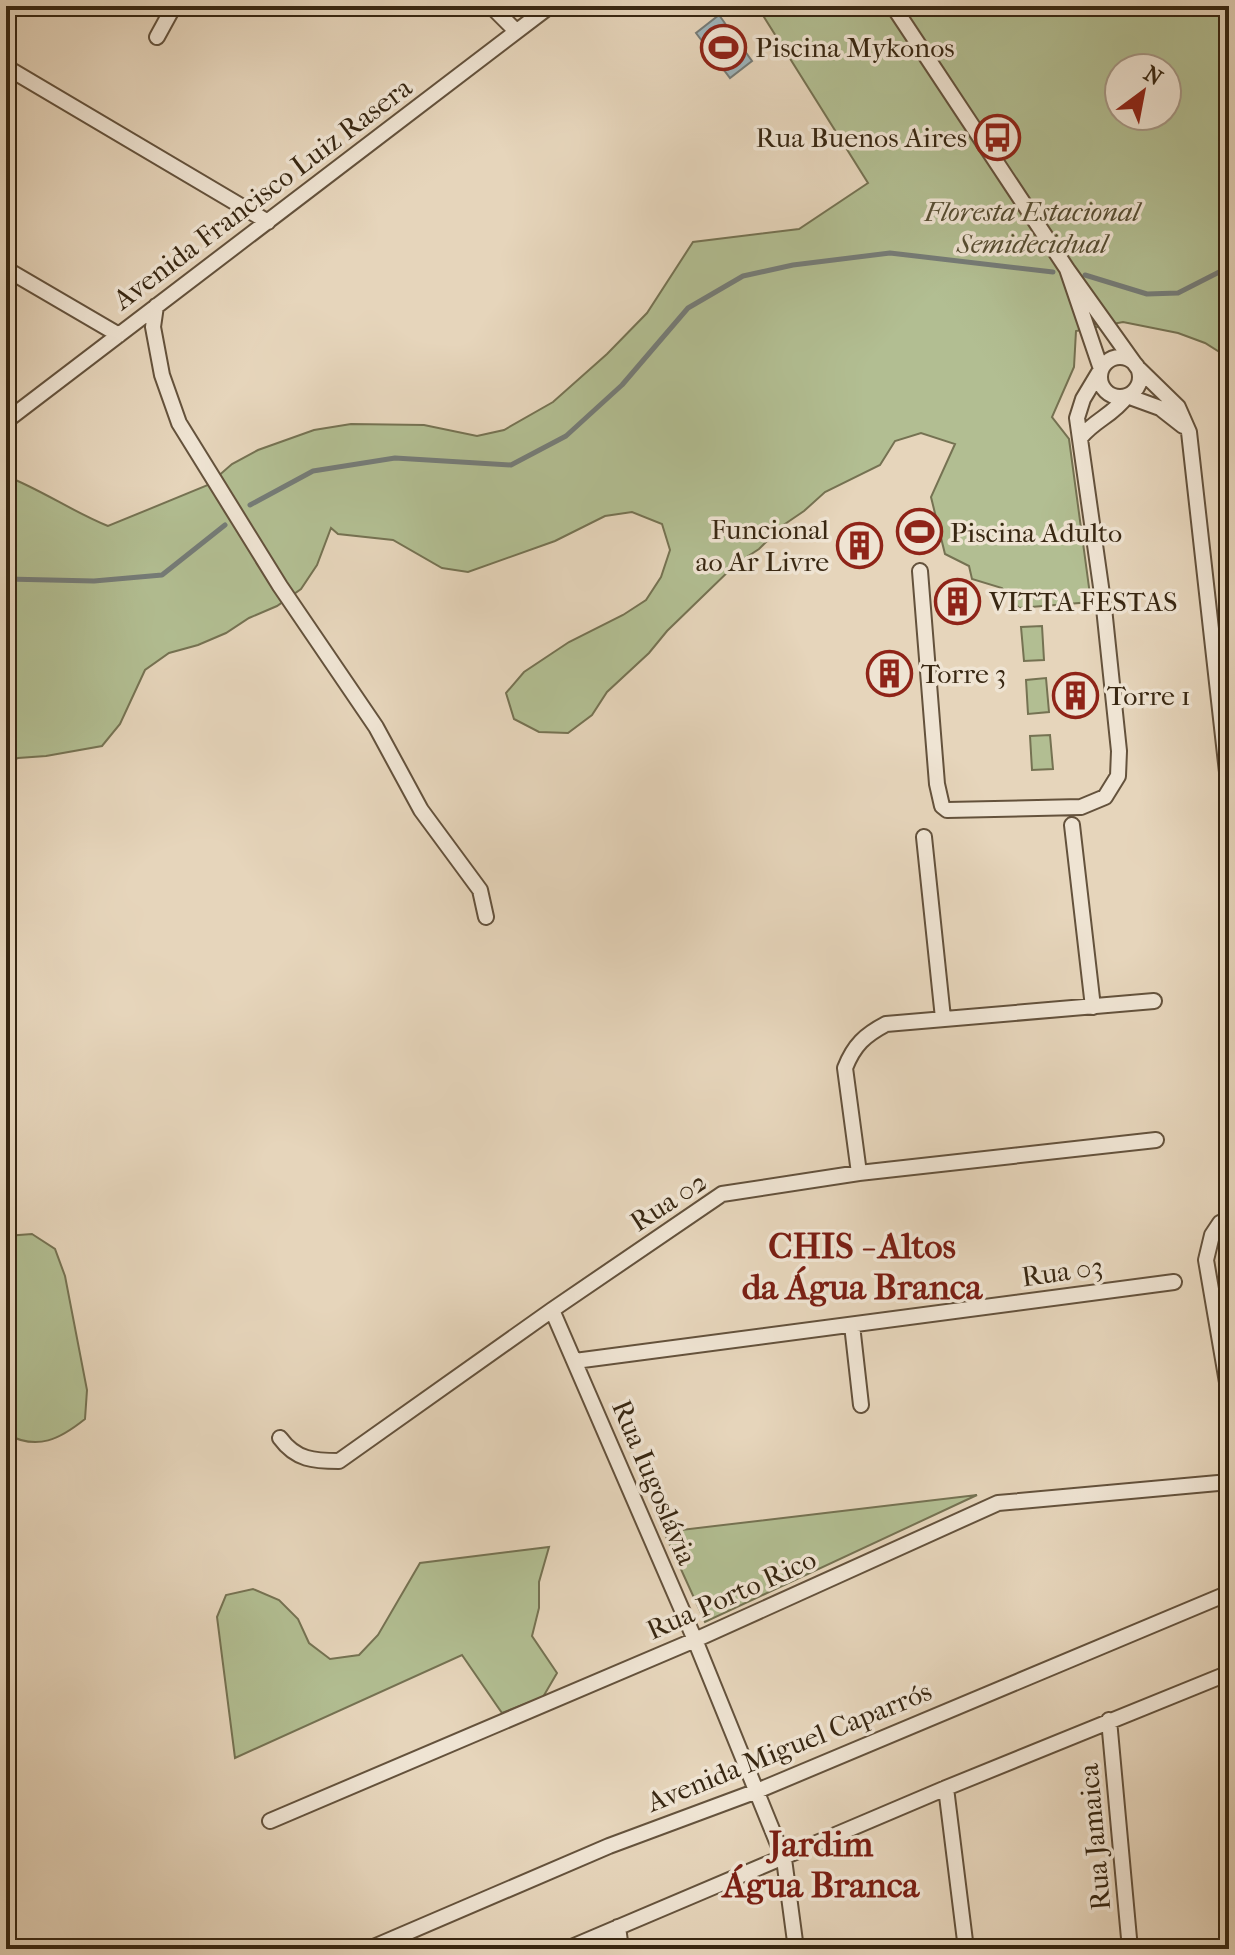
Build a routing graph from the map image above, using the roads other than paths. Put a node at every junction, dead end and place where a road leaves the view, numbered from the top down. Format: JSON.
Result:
{"nodes":[{"id":1,"x":491,"y":6,"type":"edge"},
{"id":2,"x":550,"y":6,"type":"edge"},
{"id":3,"x":893,"y":6,"type":"edge"},
{"id":4,"x":171,"y":7,"type":"edge"},
{"id":5,"x":516,"y":31,"type":"junction"},
{"id":6,"x":157,"y":37,"type":"dead end"},
{"id":7,"x":6,"y":67,"type":"edge"},
{"id":8,"x":268,"y":222,"type":"junction"},
{"id":9,"x":6,"y":269,"type":"edge"},
{"id":10,"x":1067,"y":269,"type":"junction"},
{"id":11,"x":156,"y":306,"type":"junction"},
{"id":12,"x":119,"y":335,"type":"junction"},
{"id":13,"x":1137,"y":367,"type":"junction"},
{"id":14,"x":1101,"y":369,"type":"junction"},
{"id":15,"x":1127,"y":396,"type":"junction"},
{"id":16,"x":6,"y":421,"type":"edge"},
{"id":17,"x":1189,"y":432,"type":"junction"},
{"id":18,"x":1081,"y":437,"type":"junction"},
{"id":19,"x":920,"y":571,"type":"dead end"},
{"id":20,"x":1229,"y":790,"type":"edge"},
{"id":21,"x":1072,"y":825,"type":"dead end"},
{"id":22,"x":924,"y":837,"type":"dead end"},
{"id":23,"x":486,"y":917,"type":"dead end"},
{"id":24,"x":1154,"y":1001,"type":"dead end"},
{"id":25,"x":1093,"y":1007,"type":"junction"},
{"id":26,"x":943,"y":1018,"type":"junction"},
{"id":27,"x":1156,"y":1140,"type":"dead end"},
{"id":28,"x":859,"y":1173,"type":"junction"},
{"id":29,"x":1229,"y":1219,"type":"edge"},
{"id":30,"x":1174,"y":1282,"type":"dead end"},
{"id":31,"x":552,"y":1310,"type":"junction"},
{"id":32,"x":852,"y":1325,"type":"junction"},
{"id":33,"x":575,"y":1361,"type":"junction"},
{"id":34,"x":1229,"y":1394,"type":"edge"},
{"id":35,"x":861,"y":1405,"type":"dead end"},
{"id":36,"x":280,"y":1438,"type":"dead end"},
{"id":37,"x":1229,"y":1482,"type":"edge"},
{"id":38,"x":1229,"y":1593,"type":"edge"},
{"id":39,"x":695,"y":1640,"type":"junction"},
{"id":40,"x":1229,"y":1673,"type":"edge"},
{"id":41,"x":1109,"y":1720,"type":"junction"},
{"id":42,"x":946,"y":1788,"type":"junction"},
{"id":43,"x":757,"y":1791,"type":"junction"},
{"id":44,"x":270,"y":1821,"type":"dead end"},
{"id":45,"x":784,"y":1859,"type":"junction"},
{"id":46,"x":618,"y":1927,"type":"junction"},
{"id":47,"x":369,"y":1949,"type":"edge"},
{"id":48,"x":567,"y":1949,"type":"edge"},
{"id":49,"x":621,"y":1949,"type":"edge"},
{"id":50,"x":796,"y":1949,"type":"edge"},
{"id":51,"x":966,"y":1949,"type":"edge"},
{"id":52,"x":1130,"y":1949,"type":"edge"}],
"edges":[{"from":1,"to":5,"type":"street"},
{"from":2,"to":5,"type":"street","name":"Avenida Francisco Luiz Rasera"},
{"from":3,"to":10,"type":"street"},
{"from":4,"to":6,"type":"street"},
{"from":5,"to":8,"type":"street","name":"Avenida Francisco Luiz Rasera"},
{"from":7,"to":8,"type":"street"},
{"from":8,"to":11,"type":"street","name":"Avenida Francisco Luiz Rasera"},
{"from":9,"to":12,"type":"street"},
{"from":10,"to":13,"type":"street"},
{"from":10,"to":14,"type":"street"},
{"from":11,"to":12,"type":"street","name":"Avenida Francisco Luiz Rasera"},
{"from":11,"to":23,"type":"street"},
{"from":12,"to":16,"type":"street","name":"Avenida Francisco Luiz Rasera"},
{"from":13,"to":14,"type":"street"},
{"from":13,"to":15,"type":"street"},
{"from":13,"to":17,"type":"street"},
{"from":14,"to":15,"type":"street"},
{"from":14,"to":18,"type":"street"},
{"from":15,"to":17,"type":"street"},
{"from":15,"to":18,"type":"street"},
{"from":17,"to":20,"type":"street"},
{"from":18,"to":19,"type":"street"},
{"from":21,"to":25,"type":"street"},
{"from":22,"to":26,"type":"street"},
{"from":24,"to":25,"type":"street"},
{"from":25,"to":26,"type":"street"},
{"from":26,"to":28,"type":"street"},
{"from":27,"to":28,"type":"street","name":"Rua 02"},
{"from":28,"to":31,"type":"street","name":"Rua 02"},
{"from":29,"to":34,"type":"street"},
{"from":30,"to":32,"type":"street","name":"Rua 03"},
{"from":31,"to":33,"type":"street","name":"Rua Iugoslávia"},
{"from":31,"to":36,"type":"street","name":"Rua 02"},
{"from":32,"to":33,"type":"street","name":"Rua 03"},
{"from":32,"to":35,"type":"street"},
{"from":33,"to":39,"type":"street","name":"Rua Iugoslávia"},
{"from":37,"to":39,"type":"street","name":"Rua Porto Rico"},
{"from":38,"to":43,"type":"street","name":"Avenida Miguel Caparrós"},
{"from":39,"to":43,"type":"street","name":"Rua Iugoslávia"},
{"from":39,"to":44,"type":"street","name":"Rua Porto Rico"},
{"from":40,"to":41,"type":"street"},
{"from":41,"to":42,"type":"street"},
{"from":41,"to":52,"type":"street","name":"Rua Jamaica"},
{"from":42,"to":45,"type":"street"},
{"from":42,"to":51,"type":"street"},
{"from":43,"to":45,"type":"street","name":"Rua Iugoslávia"},
{"from":43,"to":47,"type":"street","name":"Avenida Miguel Caparrós"},
{"from":45,"to":46,"type":"street"},
{"from":45,"to":50,"type":"street","name":"Rua Iugoslávia"},
{"from":46,"to":48,"type":"street"},
{"from":46,"to":49,"type":"street"}]}
